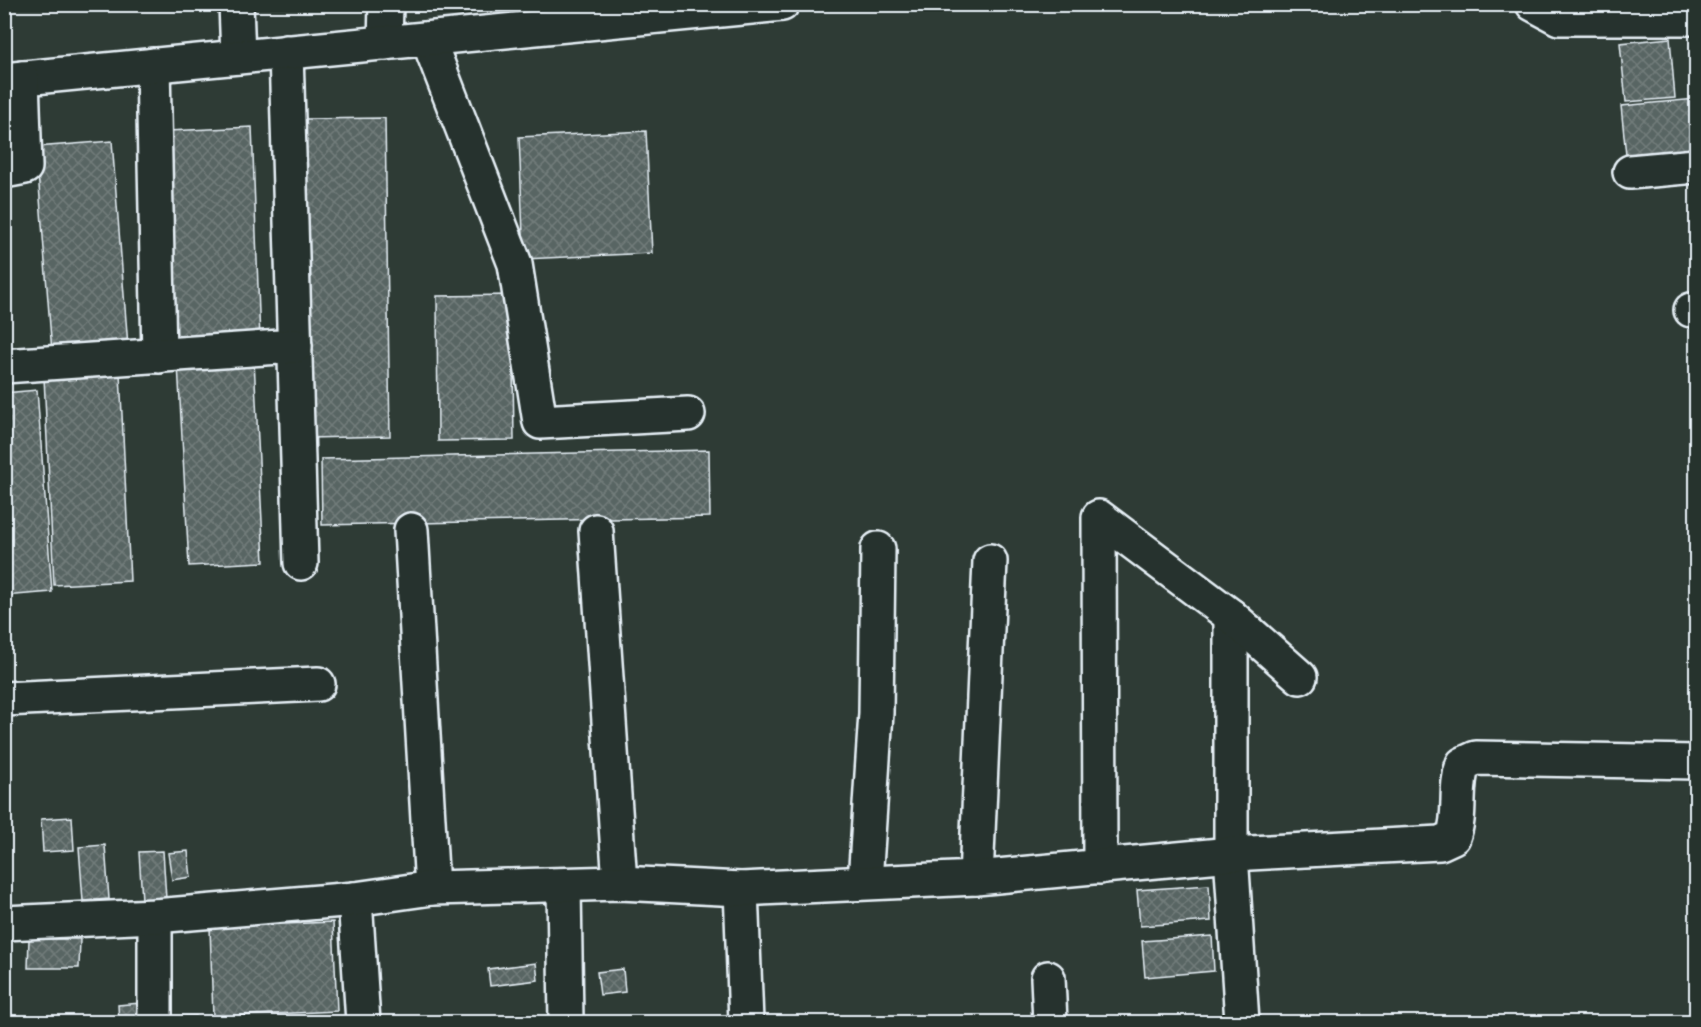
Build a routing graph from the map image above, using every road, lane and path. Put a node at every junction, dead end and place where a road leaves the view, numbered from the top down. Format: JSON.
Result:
{"nodes":[{"id":1,"x":236,"y":4,"type":"edge"},
{"id":2,"x":386,"y":4,"type":"edge"},
{"id":3,"x":782,"y":4,"type":"edge"},
{"id":4,"x":1533,"y":4,"type":"edge"},
{"id":5,"x":613,"y":13,"type":"edge"},
{"id":6,"x":1696,"y":18,"type":"edge"},
{"id":7,"x":428,"y":39,"type":"junction"},
{"id":8,"x":386,"y":43,"type":"junction"},
{"id":9,"x":286,"y":52,"type":"junction"},
{"id":10,"x":238,"y":57,"type":"junction"},
{"id":11,"x":153,"y":65,"type":"junction"},
{"id":12,"x":13,"y":79,"type":"edge"},
{"id":13,"x":1696,"y":166,"type":"edge"},
{"id":14,"x":4,"y":171,"type":"edge"},
{"id":15,"x":1630,"y":171,"type":"dead end"},
{"id":16,"x":295,"y":346,"type":"junction"},
{"id":17,"x":159,"y":356,"type":"junction"},
{"id":18,"x":4,"y":366,"type":"edge"},
{"id":19,"x":688,"y":414,"type":"dead end"},
{"id":20,"x":411,"y":531,"type":"dead end"},
{"id":21,"x":596,"y":531,"type":"dead end"},
{"id":22,"x":878,"y":549,"type":"dead end"},
{"id":23,"x":990,"y":561,"type":"dead end"},
{"id":24,"x":302,"y":563,"type":"dead end"},
{"id":25,"x":1231,"y":616,"type":"junction"},
{"id":26,"x":1300,"y":677,"type":"dead end"},
{"id":27,"x":318,"y":684,"type":"dead end"},
{"id":28,"x":4,"y":699,"type":"edge"},
{"id":29,"x":1696,"y":762,"type":"edge"},
{"id":30,"x":1231,"y":854,"type":"junction"},
{"id":31,"x":1100,"y":867,"type":"junction"},
{"id":32,"x":976,"y":878,"type":"junction"},
{"id":33,"x":864,"y":882,"type":"junction"},
{"id":34,"x":620,"y":883,"type":"junction"},
{"id":35,"x":564,"y":886,"type":"junction"},
{"id":36,"x":432,"y":888,"type":"junction"},
{"id":37,"x":741,"y":889,"type":"junction"},
{"id":38,"x":355,"y":899,"type":"junction"},
{"id":39,"x":155,"y":916,"type":"junction"},
{"id":40,"x":4,"y":923,"type":"edge"},
{"id":41,"x":1048,"y":978,"type":"dead end"},
{"id":42,"x":155,"y":1023,"type":"edge"},
{"id":43,"x":363,"y":1023,"type":"edge"},
{"id":44,"x":566,"y":1023,"type":"edge"},
{"id":45,"x":746,"y":1023,"type":"edge"},
{"id":46,"x":1050,"y":1023,"type":"edge"},
{"id":47,"x":1242,"y":1023,"type":"edge"}],
"edges":[{"from":1,"to":10,"type":"street"},
{"from":2,"to":8,"type":"street"},
{"from":3,"to":5,"type":"street"},
{"from":4,"to":6,"type":"street"},
{"from":5,"to":7,"type":"street"},
{"from":7,"to":8,"type":"street"},
{"from":7,"to":19,"type":"street"},
{"from":8,"to":9,"type":"street"},
{"from":9,"to":10,"type":"street"},
{"from":9,"to":16,"type":"street"},
{"from":10,"to":11,"type":"street"},
{"from":11,"to":12,"type":"street"},
{"from":11,"to":17,"type":"street"},
{"from":12,"to":14,"type":"street"},
{"from":13,"to":15,"type":"street"},
{"from":16,"to":17,"type":"street"},
{"from":16,"to":24,"type":"street"},
{"from":17,"to":18,"type":"street"},
{"from":20,"to":36,"type":"street"},
{"from":21,"to":34,"type":"street"},
{"from":22,"to":33,"type":"street"},
{"from":23,"to":32,"type":"street"},
{"from":25,"to":26,"type":"street"},
{"from":25,"to":30,"type":"street"},
{"from":25,"to":31,"type":"street"},
{"from":27,"to":28,"type":"street"},
{"from":29,"to":30,"type":"street"},
{"from":30,"to":31,"type":"street"},
{"from":30,"to":47,"type":"street"},
{"from":31,"to":32,"type":"street"},
{"from":32,"to":33,"type":"street"},
{"from":33,"to":37,"type":"street"},
{"from":34,"to":35,"type":"street"},
{"from":34,"to":37,"type":"street"},
{"from":35,"to":36,"type":"street"},
{"from":35,"to":44,"type":"street"},
{"from":36,"to":38,"type":"street"},
{"from":37,"to":45,"type":"street"},
{"from":38,"to":39,"type":"street"},
{"from":38,"to":43,"type":"street"},
{"from":39,"to":40,"type":"street"},
{"from":39,"to":42,"type":"street"},
{"from":41,"to":46,"type":"street"}]}
